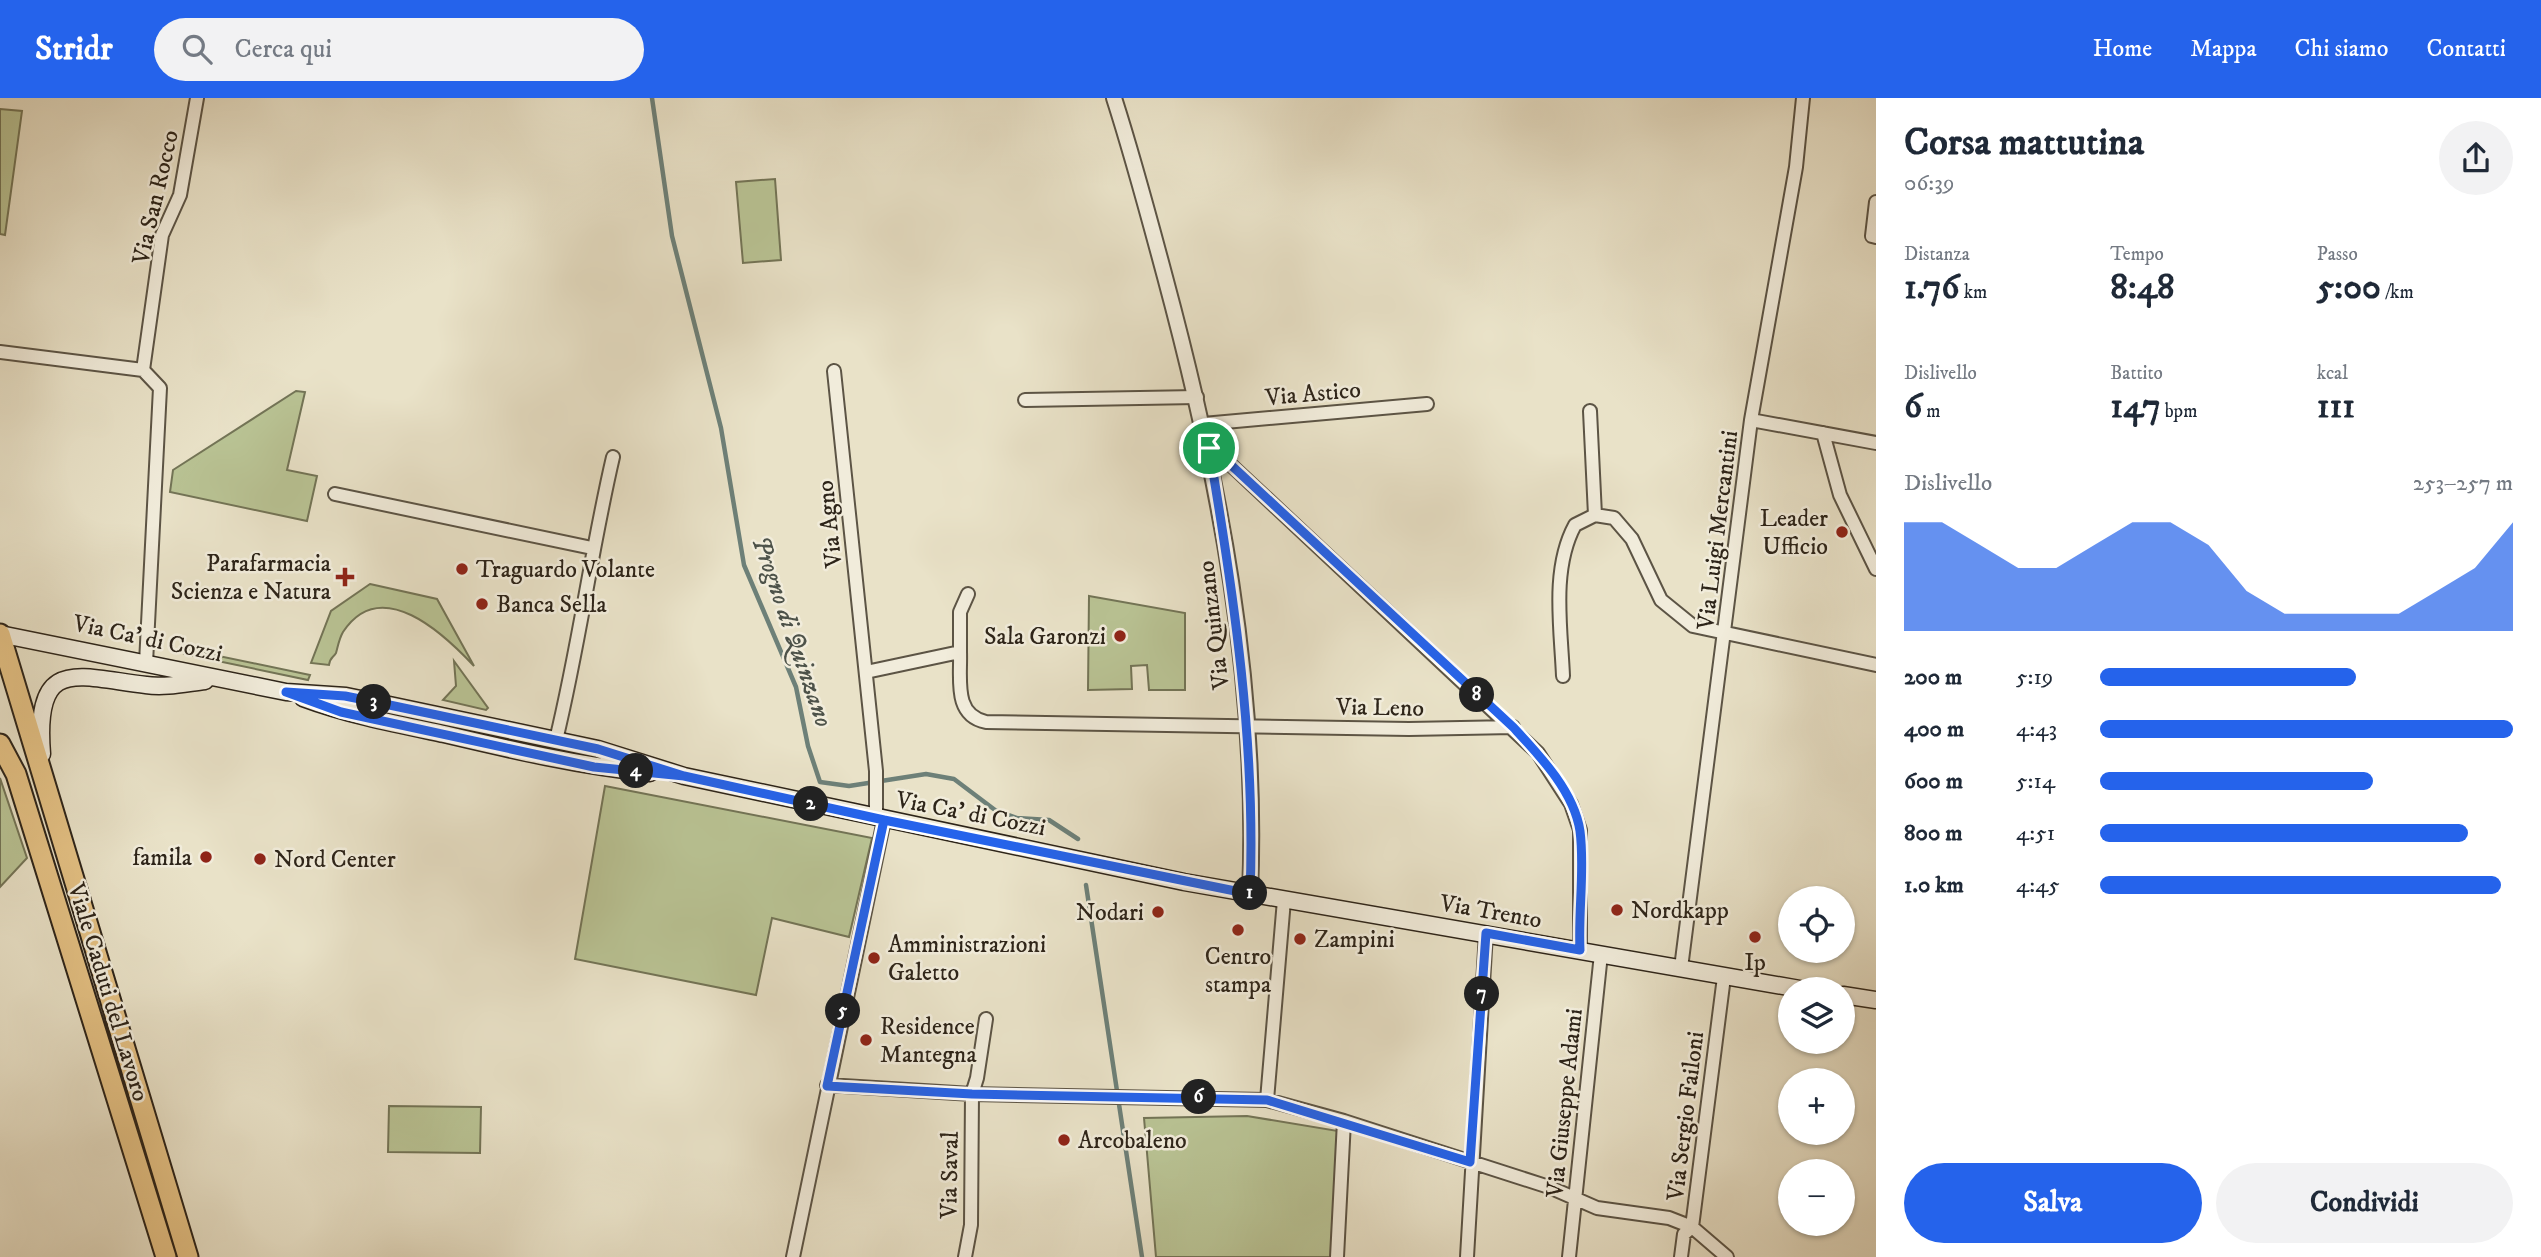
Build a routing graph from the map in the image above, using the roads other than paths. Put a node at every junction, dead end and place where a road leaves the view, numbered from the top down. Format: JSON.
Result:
{"nodes":[{"id":1,"x":197,"y":98,"type":"edge"},
{"id":2,"x":1114,"y":98,"type":"edge"},
{"id":3,"x":1802,"y":98,"type":"edge"},
{"id":4,"x":1876,"y":202,"type":"edge"},
{"id":5,"x":1876,"y":237,"type":"edge"},
{"id":6,"x":0,"y":352,"type":"edge"},
{"id":7,"x":143,"y":370,"type":"junction"},
{"id":8,"x":834,"y":371,"type":"dead end"},
{"id":9,"x":1197,"y":397,"type":"junction"},
{"id":10,"x":1025,"y":400,"type":"dead end"},
{"id":11,"x":1427,"y":404,"type":"dead end"},
{"id":12,"x":1590,"y":411,"type":"dead end"},
{"id":13,"x":1751,"y":421,"type":"junction"},
{"id":14,"x":1203,"y":424,"type":"junction"},
{"id":15,"x":1823,"y":433,"type":"junction"},
{"id":16,"x":1876,"y":443,"type":"edge"},
{"id":17,"x":1209,"y":448,"type":"junction"},
{"id":18,"x":612,"y":457,"type":"dead end"},
{"id":19,"x":335,"y":494,"type":"dead end"},
{"id":20,"x":1595,"y":515,"type":"junction"},
{"id":21,"x":592,"y":548,"type":"junction"},
{"id":22,"x":1876,"y":569,"type":"edge"},
{"id":23,"x":968,"y":594,"type":"dead end"},
{"id":24,"x":1726,"y":633,"type":"junction"},
{"id":25,"x":0,"y":634,"type":"edge"},
{"id":26,"x":960,"y":652,"type":"junction"},
{"id":27,"x":146,"y":663,"type":"junction"},
{"id":28,"x":1876,"y":665,"type":"edge"},
{"id":29,"x":866,"y":672,"type":"junction"},
{"id":30,"x":1563,"y":676,"type":"dead end"},
{"id":31,"x":225,"y":679,"type":"junction"},
{"id":32,"x":286,"y":692,"type":"junction"},
{"id":33,"x":1246,"y":725,"type":"junction"},
{"id":34,"x":1513,"y":727,"type":"junction"},
{"id":35,"x":556,"y":740,"type":"junction"},
{"id":36,"x":0,"y":744,"type":"edge"},
{"id":37,"x":684,"y":776,"type":"junction"},
{"id":38,"x":44,"y":786,"type":"junction"},
{"id":39,"x":880,"y":819,"type":"junction"},
{"id":40,"x":1250,"y":894,"type":"junction"},
{"id":41,"x":1284,"y":900,"type":"junction"},
{"id":42,"x":1486,"y":933,"type":"junction"},
{"id":43,"x":1580,"y":950,"type":"junction"},
{"id":44,"x":1601,"y":954,"type":"junction"},
{"id":45,"x":1681,"y":968,"type":"junction"},
{"id":46,"x":1724,"y":977,"type":"junction"},
{"id":47,"x":1778,"y":986,"type":"edge"},
{"id":48,"x":1855,"y":997,"type":"edge"},
{"id":49,"x":1876,"y":1000,"type":"edge"},
{"id":50,"x":986,"y":1019,"type":"dead end"},
{"id":51,"x":827,"y":1086,"type":"junction"},
{"id":52,"x":972,"y":1094,"type":"junction"},
{"id":53,"x":1267,"y":1100,"type":"junction"},
{"id":54,"x":1343,"y":1121,"type":"junction"},
{"id":55,"x":1470,"y":1162,"type":"junction"},
{"id":56,"x":1575,"y":1197,"type":"junction"},
{"id":57,"x":1692,"y":1227,"type":"junction"},
{"id":58,"x":166,"y":1257,"type":"edge"},
{"id":59,"x":188,"y":1257,"type":"edge"},
{"id":60,"x":793,"y":1257,"type":"edge"},
{"id":61,"x":965,"y":1257,"type":"edge"},
{"id":62,"x":1337,"y":1257,"type":"edge"},
{"id":63,"x":1467,"y":1257,"type":"edge"},
{"id":64,"x":1569,"y":1257,"type":"edge"},
{"id":65,"x":1681,"y":1257,"type":"edge"},
{"id":66,"x":1727,"y":1257,"type":"edge"}],
"edges":[{"from":1,"to":7,"type":"street","name":"Via San Rocco"},
{"from":2,"to":9,"type":"street","name":"Via Quinzano"},
{"from":3,"to":13,"type":"street","name":"Via Luigi Mercantini"},
{"from":4,"to":5,"type":"street"},
{"from":6,"to":7,"type":"street"},
{"from":7,"to":27,"type":"street","name":"Via Ca' di Cozzi"},
{"from":8,"to":29,"type":"street","name":"Via Agno"},
{"from":9,"to":10,"type":"street"},
{"from":9,"to":14,"type":"street","name":"Via Quinzano"},
{"from":11,"to":14,"type":"street","name":"Via Astico"},
{"from":12,"to":20,"type":"street"},
{"from":13,"to":15,"type":"street"},
{"from":13,"to":24,"type":"street","name":"Via Luigi Mercantini"},
{"from":14,"to":17,"type":"street","name":"Via Quinzano"},
{"from":15,"to":16,"type":"street"},
{"from":15,"to":22,"type":"street"},
{"from":17,"to":33,"type":"street","name":"Via Quinzano"},
{"from":17,"to":34,"type":"street"},
{"from":18,"to":21,"type":"street"},
{"from":19,"to":21,"type":"street"},
{"from":20,"to":24,"type":"street"},
{"from":20,"to":30,"type":"street"},
{"from":21,"to":35,"type":"street"},
{"from":23,"to":26,"type":"street"},
{"from":24,"to":28,"type":"street"},
{"from":24,"to":45,"type":"street","name":"Via Luigi Mercantini"},
{"from":25,"to":27,"type":"main road","name":"Via Ca' di Cozzi"},
{"from":25,"to":38,"type":"main road","name":"Viale Caduti del Lavoro"},
{"from":26,"to":29,"type":"street"},
{"from":26,"to":33,"type":"street","name":"Via Quinzano"},
{"from":27,"to":31,"type":"main road","name":"Via Ca' di Cozzi"},
{"from":29,"to":39,"type":"street","name":"Via Agno"},
{"from":31,"to":32,"type":"main road","name":"Via Ca' di Cozzi"},
{"from":31,"to":38,"type":"main road","name":"Viale Caduti del Lavoro"},
{"from":32,"to":35,"type":"main road","name":"Via Ca' di Cozzi"},
{"from":32,"to":37,"type":"main road","name":"Via Ca' di Cozzi"},
{"from":33,"to":34,"type":"street","name":"Via Leno"},
{"from":33,"to":40,"type":"street","name":"Via Quinzano"},
{"from":34,"to":43,"type":"street"},
{"from":35,"to":37,"type":"main road","name":"Via Ca' di Cozzi"},
{"from":36,"to":58,"type":"main road","name":"Viale Caduti del Lavoro"},
{"from":37,"to":39,"type":"main road","name":"Via Ca' di Cozzi"},
{"from":38,"to":59,"type":"main road","name":"Viale Caduti del Lavoro"},
{"from":39,"to":40,"type":"main road","name":"Via Ca' di Cozzi"},
{"from":39,"to":51,"type":"street","name":"Via Agno"},
{"from":40,"to":41,"type":"main road","name":"Via Trento"},
{"from":41,"to":42,"type":"main road","name":"Via Trento"},
{"from":41,"to":53,"type":"street"},
{"from":42,"to":43,"type":"main road","name":"Via Trento"},
{"from":42,"to":55,"type":"street"},
{"from":43,"to":44,"type":"main road","name":"Via Trento"},
{"from":44,"to":45,"type":"main road","name":"Via Trento"},
{"from":44,"to":56,"type":"street","name":"Via Giuseppe Adami"},
{"from":45,"to":46,"type":"main road","name":"Via Trento"},
{"from":46,"to":47,"type":"main road","name":"Via Trento"},
{"from":46,"to":57,"type":"street","name":"Via Sergio Failoni"},
{"from":48,"to":49,"type":"main road"},
{"from":50,"to":52,"type":"street","name":"Via Saval"},
{"from":51,"to":52,"type":"street"},
{"from":51,"to":60,"type":"street","name":"Via Agno"},
{"from":52,"to":53,"type":"street"},
{"from":52,"to":61,"type":"street","name":"Via Saval"},
{"from":53,"to":54,"type":"street"},
{"from":54,"to":55,"type":"street"},
{"from":54,"to":62,"type":"street"},
{"from":55,"to":56,"type":"street"},
{"from":55,"to":63,"type":"street"},
{"from":56,"to":57,"type":"street"},
{"from":56,"to":64,"type":"street","name":"Via Giuseppe Adami"},
{"from":57,"to":65,"type":"street","name":"Via Sergio Failoni"},
{"from":57,"to":66,"type":"street"}]}
